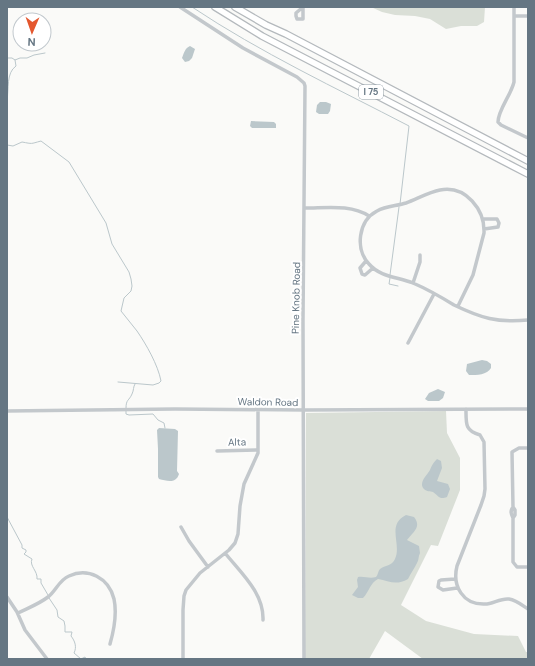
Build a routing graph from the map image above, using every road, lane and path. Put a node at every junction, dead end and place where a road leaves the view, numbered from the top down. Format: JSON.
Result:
{"nodes":[{"id":1,"x":180,"y":7,"type":"edge"},
{"id":2,"x":215,"y":7,"type":"edge"},
{"id":3,"x":235,"y":7,"type":"edge"},
{"id":4,"x":514,"y":7,"type":"edge"},
{"id":5,"x":514,"y":16,"type":"junction"},
{"id":6,"x":528,"y":16,"type":"edge"},
{"id":7,"x":528,"y":138,"type":"edge"},
{"id":8,"x":528,"y":161,"type":"edge"},
{"id":9,"x":528,"y":174,"type":"edge"},
{"id":10,"x":305,"y":208,"type":"junction"},
{"id":11,"x":369,"y":216,"type":"junction"},
{"id":12,"x":483,"y":219,"type":"junction"},
{"id":13,"x":484,"y":229,"type":"junction"},
{"id":14,"x":420,"y":255,"type":"dead end"},
{"id":15,"x":366,"y":261,"type":"junction"},
{"id":16,"x":373,"y":268,"type":"junction"},
{"id":17,"x":413,"y":283,"type":"junction"},
{"id":18,"x":434,"y":294,"type":"junction"},
{"id":19,"x":458,"y":306,"type":"junction"},
{"id":20,"x":528,"y":320,"type":"edge"},
{"id":21,"x":408,"y":343,"type":"dead end"},
{"id":22,"x":528,"y":408,"type":"edge"},
{"id":23,"x":466,"y":409,"type":"junction"},
{"id":24,"x":258,"y":410,"type":"junction"},
{"id":25,"x":304,"y":410,"type":"junction"},
{"id":26,"x":7,"y":411,"type":"edge"},
{"id":27,"x":528,"y":448,"type":"edge"},
{"id":28,"x":258,"y":450,"type":"junction"},
{"id":29,"x":217,"y":451,"type":"dead end"},
{"id":30,"x":181,"y":527,"type":"dead end"},
{"id":31,"x":225,"y":553,"type":"junction"},
{"id":32,"x":208,"y":567,"type":"junction"},
{"id":33,"x":528,"y":567,"type":"edge"},
{"id":34,"x":456,"y":579,"type":"junction"},
{"id":35,"x":458,"y":588,"type":"junction"},
{"id":36,"x":7,"y":597,"type":"edge"},
{"id":37,"x":528,"y":609,"type":"edge"},
{"id":38,"x":18,"y":614,"type":"junction"},
{"id":39,"x":264,"y":620,"type":"dead end"},
{"id":40,"x":110,"y":644,"type":"dead end"},
{"id":41,"x":47,"y":659,"type":"edge"},
{"id":42,"x":182,"y":659,"type":"edge"},
{"id":43,"x":304,"y":659,"type":"edge"}],
"edges":[{"from":1,"to":10,"type":"street","name":"Pine Knob Road"},
{"from":2,"to":9,"type":"highway","number":"I 75"},
{"from":3,"to":8,"type":"highway","number":"I 75"},
{"from":4,"to":5,"type":"street"},
{"from":5,"to":6,"type":"street"},
{"from":5,"to":7,"type":"street"},
{"from":10,"to":11,"type":"street"},
{"from":10,"to":25,"type":"street","name":"Pine Knob Road"},
{"from":11,"to":12,"type":"street"},
{"from":11,"to":15,"type":"street"},
{"from":12,"to":13,"type":"street"},
{"from":12,"to":13,"type":"street"},
{"from":13,"to":19,"type":"street"},
{"from":14,"to":17,"type":"street"},
{"from":15,"to":16,"type":"street"},
{"from":15,"to":16,"type":"street"},
{"from":16,"to":17,"type":"street"},
{"from":17,"to":18,"type":"street"},
{"from":18,"to":19,"type":"street"},
{"from":18,"to":21,"type":"street"},
{"from":19,"to":20,"type":"street"},
{"from":22,"to":23,"type":"street","name":"Waldon Road"},
{"from":23,"to":25,"type":"street","name":"Waldon Road"},
{"from":23,"to":34,"type":"street"},
{"from":24,"to":25,"type":"street","name":"Waldon Road"},
{"from":24,"to":26,"type":"street","name":"Waldon Road"},
{"from":24,"to":28,"type":"street"},
{"from":25,"to":43,"type":"street","name":"Pine Knob Road"},
{"from":27,"to":33,"type":"street"},
{"from":28,"to":29,"type":"street","name":"Alta"},
{"from":28,"to":31,"type":"street"},
{"from":30,"to":32,"type":"street"},
{"from":31,"to":32,"type":"street"},
{"from":31,"to":39,"type":"street"},
{"from":32,"to":42,"type":"street"},
{"from":34,"to":35,"type":"street"},
{"from":34,"to":35,"type":"street"},
{"from":35,"to":37,"type":"street"},
{"from":36,"to":38,"type":"street"},
{"from":38,"to":40,"type":"street"},
{"from":38,"to":41,"type":"street"}]}
